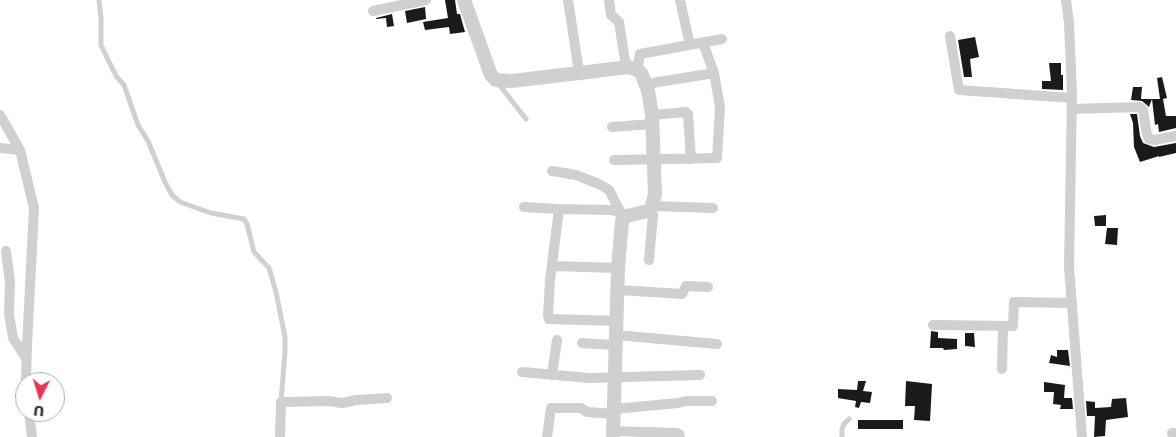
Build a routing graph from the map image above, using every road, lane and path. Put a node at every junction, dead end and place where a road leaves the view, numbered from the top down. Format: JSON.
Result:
{"nodes":[{"id":1,"x":99,"y":0,"type":"edge"},
{"id":2,"x":426,"y":0,"type":"edge"},
{"id":3,"x":464,"y":0,"type":"edge"},
{"id":4,"x":568,"y":0,"type":"edge"},
{"id":5,"x":609,"y":0,"type":"edge"},
{"id":6,"x":680,"y":0,"type":"edge"},
{"id":7,"x":1066,"y":0,"type":"edge"},
{"id":8,"x":373,"y":11,"type":"dead end"},
{"id":9,"x":950,"y":36,"type":"dead end"},
{"id":10,"x":722,"y":39,"type":"dead end"},
{"id":11,"x":703,"y":43,"type":"junction"},
{"id":12,"x":690,"y":45,"type":"junction"},
{"id":13,"x":632,"y":68,"type":"junction"},
{"id":14,"x":579,"y":72,"type":"junction"},
{"id":15,"x":714,"y":73,"type":"junction"},
{"id":16,"x":496,"y":80,"type":"junction"},
{"id":17,"x":646,"y":84,"type":"junction"},
{"id":18,"x":1072,"y":98,"type":"junction"},
{"id":19,"x":1072,"y":109,"type":"junction"},
{"id":20,"x":0,"y":115,"type":"edge"},
{"id":21,"x":526,"y":119,"type":"dead end"},
{"id":22,"x":652,"y":119,"type":"junction"},
{"id":23,"x":612,"y":126,"type":"dead end"},
{"id":24,"x":6,"y":134,"type":"edge"},
{"id":25,"x":1176,"y":136,"type":"edge"},
{"id":26,"x":10,"y":149,"type":"edge"},
{"id":27,"x":654,"y":159,"type":"junction"},
{"id":28,"x":691,"y":159,"type":"junction"},
{"id":29,"x":614,"y":160,"type":"dead end"},
{"id":30,"x":552,"y":171,"type":"dead end"},
{"id":31,"x":524,"y":206,"type":"dead end"},
{"id":32,"x":651,"y":208,"type":"junction"},
{"id":33,"x":713,"y":208,"type":"dead end"},
{"id":34,"x":559,"y":209,"type":"junction"},
{"id":35,"x":624,"y":213,"type":"junction"},
{"id":36,"x":6,"y":251,"type":"dead end"},
{"id":37,"x":649,"y":260,"type":"dead end"},
{"id":38,"x":552,"y":266,"type":"junction"},
{"id":39,"x":618,"y":268,"type":"junction"},
{"id":40,"x":708,"y":287,"type":"dead end"},
{"id":41,"x":618,"y":290,"type":"junction"},
{"id":42,"x":1072,"y":303,"type":"junction"},
{"id":43,"x":4,"y":313,"type":"edge"},
{"id":44,"x":616,"y":321,"type":"junction"},
{"id":45,"x":933,"y":324,"type":"dead end"},
{"id":46,"x":1003,"y":326,"type":"junction"},
{"id":47,"x":556,"y":340,"type":"dead end"},
{"id":48,"x":615,"y":340,"type":"junction"},
{"id":49,"x":582,"y":343,"type":"dead end"},
{"id":50,"x":717,"y":344,"type":"dead end"},
{"id":51,"x":26,"y":358,"type":"junction"},
{"id":52,"x":1002,"y":369,"type":"dead end"},
{"id":53,"x":26,"y":372,"type":"edge"},
{"id":54,"x":522,"y":372,"type":"dead end"},
{"id":55,"x":700,"y":374,"type":"dead end"},
{"id":56,"x":552,"y":375,"type":"junction"},
{"id":57,"x":615,"y":377,"type":"junction"},
{"id":58,"x":387,"y":398,"type":"dead end"},
{"id":59,"x":282,"y":402,"type":"junction"},
{"id":60,"x":712,"y":402,"type":"dead end"},
{"id":61,"x":614,"y":411,"type":"junction"},
{"id":62,"x":849,"y":419,"type":"dead end"},
{"id":63,"x":30,"y":422,"type":"edge"},
{"id":64,"x":613,"y":434,"type":"edge"},
{"id":65,"x":32,"y":437,"type":"edge"},
{"id":66,"x":280,"y":437,"type":"edge"},
{"id":67,"x":548,"y":437,"type":"edge"},
{"id":68,"x":680,"y":437,"type":"edge"},
{"id":69,"x":842,"y":437,"type":"edge"},
{"id":70,"x":1082,"y":437,"type":"edge"}],
"edges":[{"from":1,"to":59,"type":"lane"},
{"from":2,"to":8,"type":"street"},
{"from":3,"to":16,"type":"street"},
{"from":4,"to":14,"type":"street"},
{"from":5,"to":13,"type":"street"},
{"from":6,"to":12,"type":"street"},
{"from":7,"to":18,"type":"street"},
{"from":9,"to":18,"type":"street"},
{"from":10,"to":11,"type":"street"},
{"from":11,"to":12,"type":"street"},
{"from":11,"to":15,"type":"street"},
{"from":12,"to":13,"type":"street"},
{"from":13,"to":14,"type":"street"},
{"from":13,"to":17,"type":"street"},
{"from":14,"to":16,"type":"street"},
{"from":15,"to":17,"type":"street"},
{"from":15,"to":28,"type":"street"},
{"from":16,"to":21,"type":"lane"},
{"from":17,"to":22,"type":"street"},
{"from":18,"to":19,"type":"street"},
{"from":19,"to":25,"type":"street"},
{"from":19,"to":42,"type":"street"},
{"from":20,"to":24,"type":"street"},
{"from":22,"to":23,"type":"street"},
{"from":22,"to":27,"type":"street"},
{"from":22,"to":28,"type":"street"},
{"from":24,"to":26,"type":"street"},
{"from":26,"to":51,"type":"street"},
{"from":27,"to":28,"type":"street"},
{"from":27,"to":29,"type":"street"},
{"from":27,"to":32,"type":"street"},
{"from":30,"to":35,"type":"street"},
{"from":31,"to":34,"type":"street"},
{"from":32,"to":33,"type":"street"},
{"from":32,"to":35,"type":"street"},
{"from":32,"to":37,"type":"street"},
{"from":34,"to":35,"type":"street"},
{"from":34,"to":38,"type":"street"},
{"from":35,"to":39,"type":"street"},
{"from":36,"to":43,"type":"street"},
{"from":38,"to":39,"type":"street"},
{"from":38,"to":44,"type":"street"},
{"from":39,"to":41,"type":"street"},
{"from":40,"to":41,"type":"street"},
{"from":41,"to":44,"type":"street"},
{"from":42,"to":46,"type":"street"},
{"from":42,"to":70,"type":"street"},
{"from":43,"to":51,"type":"street"},
{"from":44,"to":48,"type":"street"},
{"from":45,"to":46,"type":"street"},
{"from":46,"to":52,"type":"street"},
{"from":47,"to":56,"type":"street"},
{"from":48,"to":49,"type":"street"},
{"from":48,"to":50,"type":"street"},
{"from":48,"to":57,"type":"street"},
{"from":51,"to":53,"type":"street"},
{"from":54,"to":56,"type":"street"},
{"from":55,"to":57,"type":"street"},
{"from":56,"to":57,"type":"street"},
{"from":57,"to":61,"type":"street"},
{"from":58,"to":59,"type":"street"},
{"from":59,"to":66,"type":"street"},
{"from":60,"to":61,"type":"street"},
{"from":61,"to":64,"type":"street"},
{"from":61,"to":67,"type":"street"},
{"from":62,"to":69,"type":"lane"},
{"from":63,"to":65,"type":"street"},
{"from":64,"to":68,"type":"street"}]}
